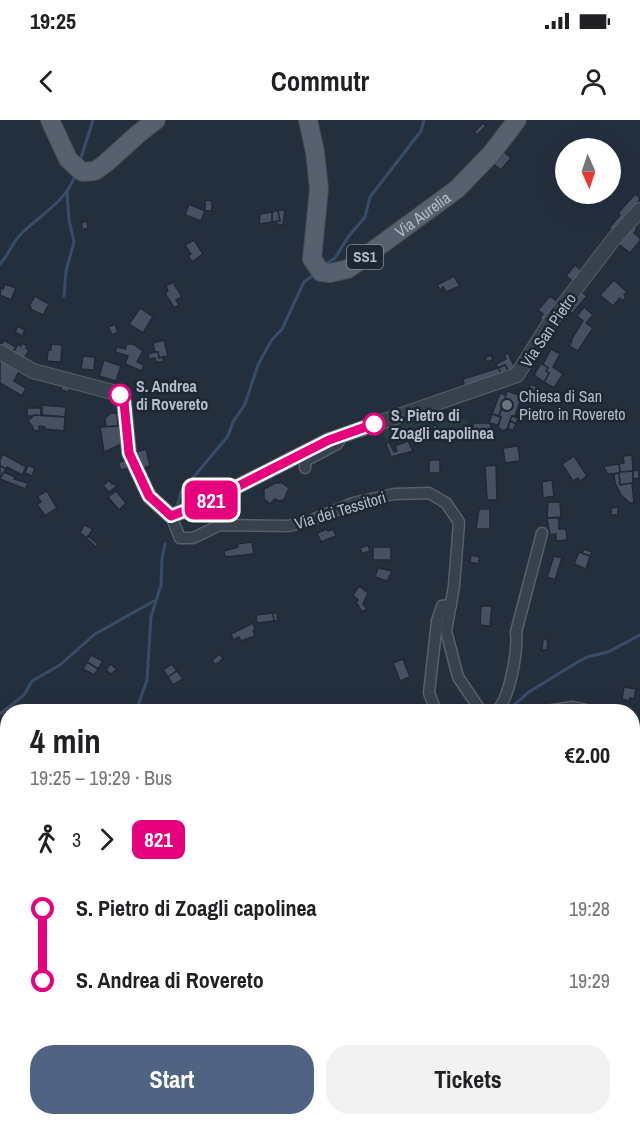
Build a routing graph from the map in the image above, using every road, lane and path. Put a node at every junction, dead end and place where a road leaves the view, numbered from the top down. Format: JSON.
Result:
{"nodes":[{"id":1,"x":50,"y":120,"type":"edge"},
{"id":2,"x":156,"y":120,"type":"edge"},
{"id":3,"x":308,"y":120,"type":"edge"},
{"id":4,"x":517,"y":120,"type":"edge"},
{"id":5,"x":640,"y":210,"type":"edge"},
{"id":6,"x":0,"y":352,"type":"edge"},
{"id":7,"x":343,"y":435,"type":"junction"},
{"id":8,"x":305,"y":468,"type":"dead end"},
{"id":9,"x":171,"y":516,"type":"junction"},
{"id":10,"x":542,"y":533,"type":"dead end"},
{"id":11,"x":451,"y":605,"type":"junction"},
{"id":12,"x":433,"y":704,"type":"edge"},
{"id":13,"x":476,"y":704,"type":"edge"},
{"id":14,"x":501,"y":704,"type":"edge"}],
"edges":[{"from":1,"to":2,"type":"main road"},
{"from":3,"to":4,"type":"main road","name":"Via Aurelia","number":"SS1"},
{"from":5,"to":7,"type":"street","name":"Via San Pietro"},
{"from":6,"to":9,"type":"street"},
{"from":7,"to":8,"type":"street"},
{"from":7,"to":9,"type":"street","name":"Via San Pietro"},
{"from":9,"to":11,"type":"street","name":"Via dei Tessitori"},
{"from":10,"to":14,"type":"street"},
{"from":11,"to":12,"type":"street"},
{"from":11,"to":13,"type":"street","name":"Via dei Tessitori"}]}
